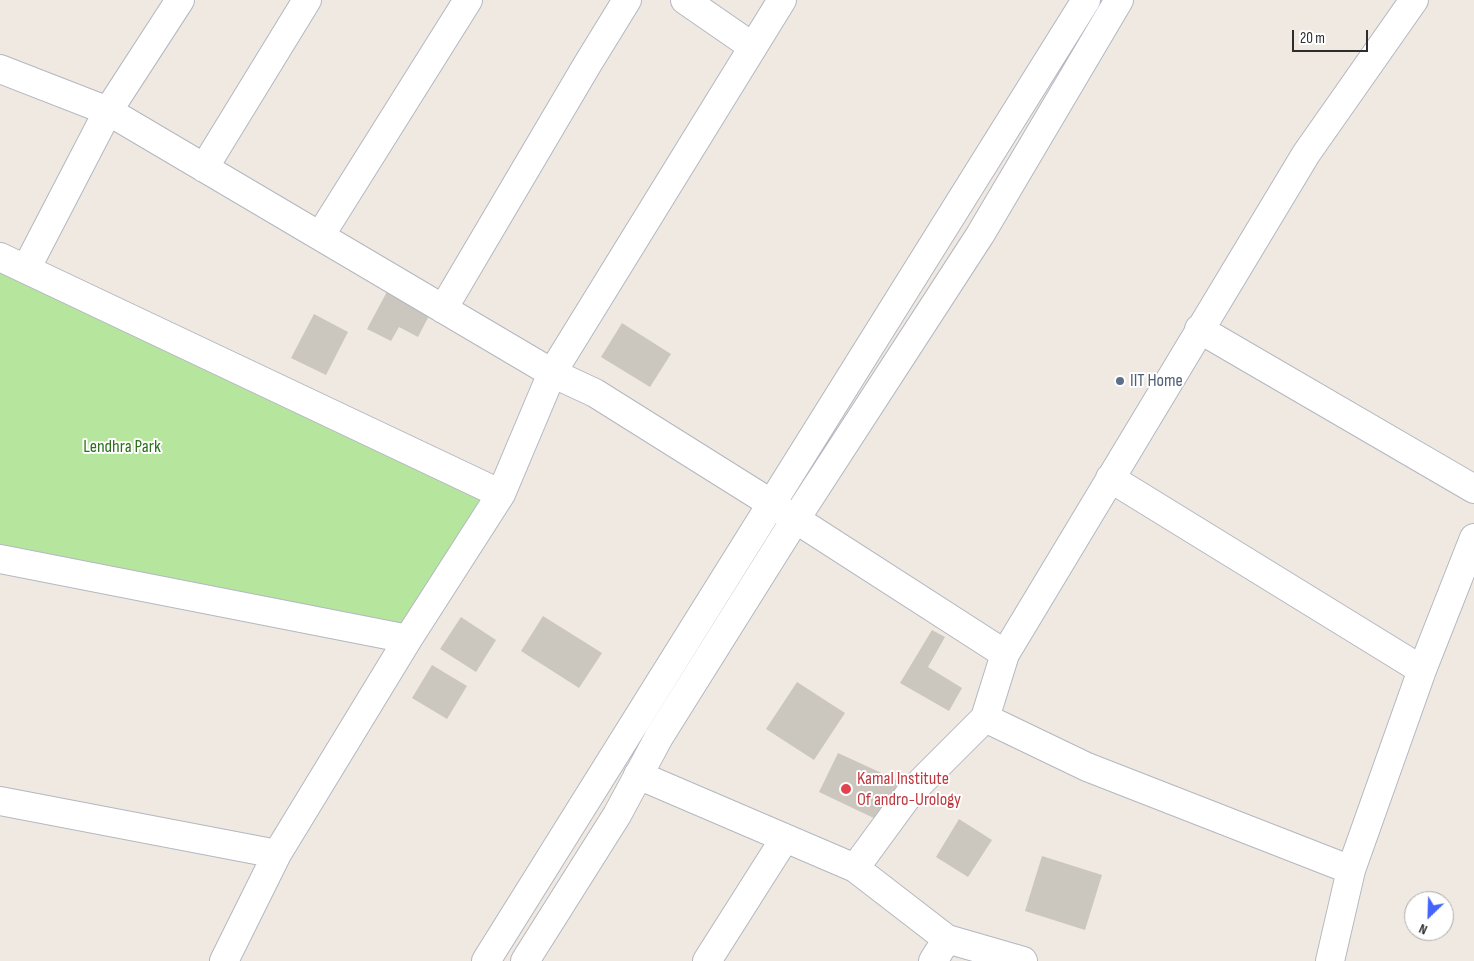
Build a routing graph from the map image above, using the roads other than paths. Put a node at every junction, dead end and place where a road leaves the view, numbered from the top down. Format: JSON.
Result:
{"nodes":[{"id":1,"x":180,"y":0,"type":"edge"},
{"id":2,"x":307,"y":0,"type":"edge"},
{"id":3,"x":468,"y":0,"type":"edge"},
{"id":4,"x":627,"y":0,"type":"edge"},
{"id":5,"x":684,"y":0,"type":"edge"},
{"id":6,"x":782,"y":0,"type":"edge"},
{"id":7,"x":1086,"y":0,"type":"edge"},
{"id":8,"x":1119,"y":0,"type":"edge"},
{"id":9,"x":1414,"y":0,"type":"edge"},
{"id":10,"x":753,"y":47,"type":"junction"},
{"id":11,"x":0,"y":69,"type":"edge"},
{"id":12,"x":108,"y":111,"type":"junction"},
{"id":13,"x":204,"y":168,"type":"junction"},
{"id":14,"x":320,"y":236,"type":"junction"},
{"id":15,"x":0,"y":257,"type":"edge"},
{"id":16,"x":26,"y":269,"type":"junction"},
{"id":17,"x":443,"y":309,"type":"junction"},
{"id":18,"x":1199,"y":329,"type":"junction"},
{"id":19,"x":552,"y":373,"type":"junction"},
{"id":20,"x":1110,"y":478,"type":"junction"},
{"id":21,"x":1474,"y":489,"type":"edge"},
{"id":22,"x":501,"y":494,"type":"junction"},
{"id":23,"x":772,"y":504,"type":"junction"},
{"id":24,"x":795,"y":520,"type":"junction"},
{"id":25,"x":1474,"y":538,"type":"edge"},
{"id":26,"x":0,"y":558,"type":"edge"},
{"id":27,"x":408,"y":639,"type":"junction"},
{"id":28,"x":1005,"y":654,"type":"junction"},
{"id":29,"x":1422,"y":670,"type":"junction"},
{"id":30,"x":985,"y":718,"type":"junction"},
{"id":31,"x":638,"y":775,"type":"junction"},
{"id":32,"x":0,"y":801,"type":"edge"},
{"id":33,"x":785,"y":838,"type":"junction"},
{"id":34,"x":277,"y":854,"type":"junction"},
{"id":35,"x":855,"y":868,"type":"junction"},
{"id":36,"x":1351,"y":870,"type":"junction"},
{"id":37,"x":940,"y":950,"type":"edge"},
{"id":38,"x":224,"y":961,"type":"edge"},
{"id":39,"x":486,"y":961,"type":"edge"},
{"id":40,"x":525,"y":961,"type":"edge"},
{"id":41,"x":707,"y":961,"type":"edge"},
{"id":42,"x":1023,"y":961,"type":"edge"},
{"id":43,"x":1330,"y":961,"type":"edge"}],
"edges":[{"from":1,"to":12,"type":"street"},
{"from":2,"to":13,"type":"street"},
{"from":3,"to":14,"type":"street"},
{"from":4,"to":17,"type":"street"},
{"from":5,"to":10,"type":"street"},
{"from":6,"to":10,"type":"street"},
{"from":7,"to":23,"type":"street"},
{"from":8,"to":24,"type":"street"},
{"from":9,"to":18,"type":"street"},
{"from":10,"to":19,"type":"street"},
{"from":11,"to":12,"type":"street"},
{"from":12,"to":13,"type":"street"},
{"from":12,"to":16,"type":"street"},
{"from":13,"to":14,"type":"street"},
{"from":14,"to":17,"type":"street"},
{"from":15,"to":16,"type":"street"},
{"from":16,"to":22,"type":"street"},
{"from":17,"to":19,"type":"street"},
{"from":18,"to":20,"type":"street"},
{"from":18,"to":21,"type":"street"},
{"from":19,"to":22,"type":"street"},
{"from":19,"to":23,"type":"street"},
{"from":20,"to":28,"type":"street"},
{"from":20,"to":29,"type":"street"},
{"from":22,"to":27,"type":"street"},
{"from":23,"to":24,"type":"street"},
{"from":23,"to":39,"type":"street"},
{"from":24,"to":28,"type":"street"},
{"from":24,"to":31,"type":"street"},
{"from":25,"to":29,"type":"street"},
{"from":26,"to":27,"type":"street"},
{"from":27,"to":34,"type":"street"},
{"from":28,"to":30,"type":"street"},
{"from":29,"to":36,"type":"street"},
{"from":30,"to":35,"type":"street"},
{"from":30,"to":36,"type":"street"},
{"from":31,"to":33,"type":"street"},
{"from":31,"to":40,"type":"street"},
{"from":32,"to":34,"type":"street"},
{"from":33,"to":35,"type":"street"},
{"from":33,"to":41,"type":"street"},
{"from":34,"to":38,"type":"street"},
{"from":35,"to":37,"type":"street"},
{"from":36,"to":43,"type":"street"},
{"from":37,"to":42,"type":"street"}]}
